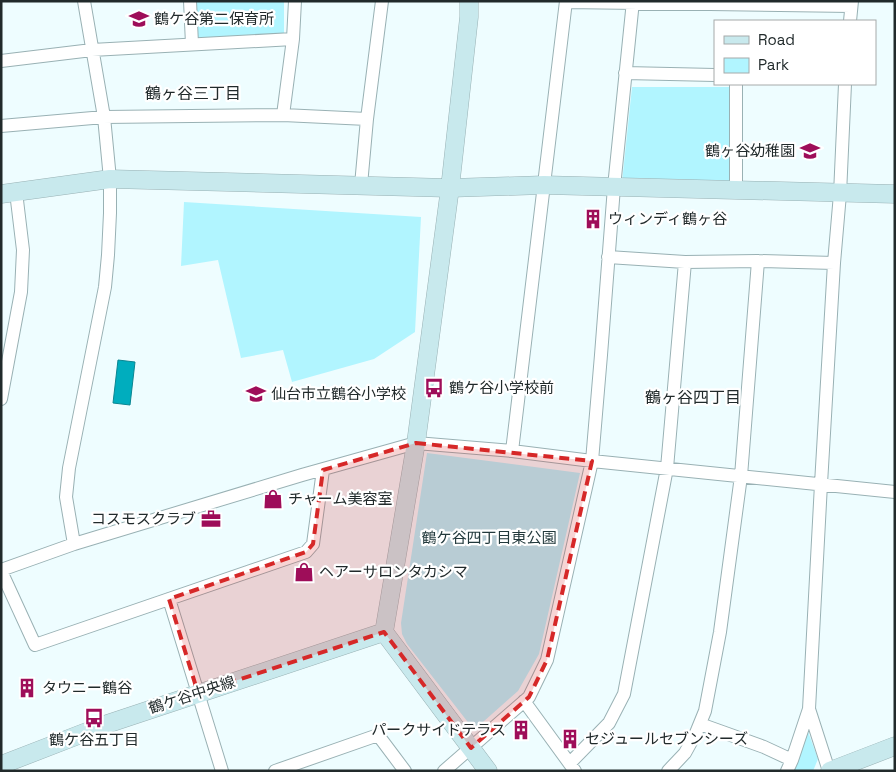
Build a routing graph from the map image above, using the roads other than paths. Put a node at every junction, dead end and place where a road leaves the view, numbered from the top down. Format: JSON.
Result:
{"nodes":[{"id":1,"x":84,"y":1,"type":"edge"},
{"id":2,"x":190,"y":1,"type":"edge"},
{"id":3,"x":295,"y":1,"type":"edge"},
{"id":4,"x":382,"y":1,"type":"edge"},
{"id":5,"x":469,"y":1,"type":"edge"},
{"id":6,"x":566,"y":1,"type":"edge"},
{"id":7,"x":633,"y":2,"type":"edge"},
{"id":8,"x":702,"y":2,"type":"edge"},
{"id":9,"x":769,"y":3,"type":"edge"},
{"id":10,"x":851,"y":4,"type":"edge"},
{"id":11,"x":850,"y":20,"type":"edge"},
{"id":12,"x":293,"y":39,"type":"junction"},
{"id":13,"x":192,"y":44,"type":"junction"},
{"id":14,"x":92,"y":50,"type":"junction"},
{"id":15,"x":1,"y":61,"type":"edge"},
{"id":16,"x":625,"y":73,"type":"junction"},
{"id":17,"x":714,"y":74,"type":"edge"},
{"id":18,"x":736,"y":85,"type":"edge"},
{"id":19,"x":845,"y":85,"type":"edge"},
{"id":20,"x":284,"y":116,"type":"junction"},
{"id":21,"x":104,"y":117,"type":"junction"},
{"id":22,"x":367,"y":119,"type":"junction"},
{"id":23,"x":1,"y":126,"type":"edge"},
{"id":24,"x":110,"y":179,"type":"junction"},
{"id":25,"x":361,"y":185,"type":"junction"},
{"id":26,"x":544,"y":185,"type":"junction"},
{"id":27,"x":614,"y":187,"type":"junction"},
{"id":28,"x":450,"y":188,"type":"junction"},
{"id":29,"x":736,"y":191,"type":"junction"},
{"id":30,"x":9,"y":193,"type":"edge"},
{"id":31,"x":840,"y":194,"type":"junction"},
{"id":32,"x":895,"y":194,"type":"edge"},
{"id":33,"x":608,"y":257,"type":"junction"},
{"id":34,"x":758,"y":261,"type":"junction"},
{"id":35,"x":685,"y":262,"type":"junction"},
{"id":36,"x":834,"y":263,"type":"junction"},
{"id":37,"x":1,"y":399,"type":"edge"},
{"id":38,"x":416,"y":443,"type":"junction"},
{"id":39,"x":512,"y":451,"type":"junction"},
{"id":40,"x":592,"y":461,"type":"junction"},
{"id":41,"x":666,"y":468,"type":"junction"},
{"id":42,"x":323,"y":470,"type":"junction"},
{"id":43,"x":741,"y":476,"type":"junction"},
{"id":44,"x":820,"y":484,"type":"junction"},
{"id":45,"x":895,"y":492,"type":"edge"},
{"id":46,"x":74,"y":544,"type":"junction"},
{"id":47,"x":1,"y":571,"type":"edge"},
{"id":48,"x":169,"y":599,"type":"junction"},
{"id":49,"x":384,"y":632,"type":"junction"},
{"id":50,"x":198,"y":693,"type":"junction"},
{"id":51,"x":524,"y":701,"type":"junction"},
{"id":52,"x":809,"y":709,"type":"junction"},
{"id":53,"x":700,"y":724,"type":"junction"},
{"id":54,"x":895,"y":746,"type":"edge"},
{"id":55,"x":470,"y":748,"type":"junction"},
{"id":56,"x":1,"y":765,"type":"edge"},
{"id":57,"x":790,"y":765,"type":"edge"},
{"id":58,"x":572,"y":767,"type":"edge"},
{"id":59,"x":280,"y":770,"type":"edge"},
{"id":60,"x":222,"y":771,"type":"edge"},
{"id":61,"x":405,"y":771,"type":"edge"},
{"id":62,"x":444,"y":771,"type":"edge"},
{"id":63,"x":488,"y":771,"type":"edge"},
{"id":64,"x":668,"y":771,"type":"edge"},
{"id":65,"x":830,"y":771,"type":"edge"}],
"edges":[{"from":1,"to":14,"type":"street"},
{"from":2,"to":13,"type":"street"},
{"from":3,"to":12,"type":"street"},
{"from":4,"to":22,"type":"street"},
{"from":5,"to":28,"type":"street"},
{"from":6,"to":7,"type":"street"},
{"from":6,"to":26,"type":"street"},
{"from":7,"to":8,"type":"street"},
{"from":7,"to":16,"type":"street"},
{"from":8,"to":9,"type":"street"},
{"from":9,"to":10,"type":"street"},
{"from":10,"to":11,"type":"street"},
{"from":12,"to":13,"type":"street"},
{"from":12,"to":20,"type":"street"},
{"from":13,"to":14,"type":"street"},
{"from":14,"to":15,"type":"street"},
{"from":14,"to":21,"type":"street"},
{"from":16,"to":17,"type":"street"},
{"from":16,"to":27,"type":"street"},
{"from":18,"to":29,"type":"street"},
{"from":19,"to":31,"type":"street"},
{"from":20,"to":21,"type":"street"},
{"from":20,"to":22,"type":"street"},
{"from":21,"to":23,"type":"street"},
{"from":21,"to":24,"type":"street"},
{"from":22,"to":25,"type":"street"},
{"from":24,"to":25,"type":"street"},
{"from":24,"to":30,"type":"street"},
{"from":24,"to":46,"type":"street"},
{"from":25,"to":28,"type":"street"},
{"from":26,"to":27,"type":"street"},
{"from":26,"to":28,"type":"street"},
{"from":26,"to":39,"type":"street"},
{"from":27,"to":29,"type":"street"},
{"from":27,"to":33,"type":"street"},
{"from":28,"to":38,"type":"street"},
{"from":29,"to":31,"type":"street"},
{"from":30,"to":37,"type":"street"},
{"from":31,"to":32,"type":"street"},
{"from":31,"to":36,"type":"street"},
{"from":33,"to":35,"type":"street"},
{"from":33,"to":40,"type":"street"},
{"from":34,"to":35,"type":"street"},
{"from":34,"to":36,"type":"street"},
{"from":34,"to":43,"type":"street"},
{"from":35,"to":41,"type":"street"},
{"from":36,"to":44,"type":"street"},
{"from":38,"to":39,"type":"street"},
{"from":38,"to":42,"type":"street"},
{"from":38,"to":49,"type":"street"},
{"from":39,"to":40,"type":"street"},
{"from":40,"to":41,"type":"street"},
{"from":40,"to":51,"type":"street"},
{"from":41,"to":43,"type":"street"},
{"from":41,"to":58,"type":"street"},
{"from":42,"to":46,"type":"street"},
{"from":42,"to":48,"type":"street"},
{"from":43,"to":44,"type":"street"},
{"from":43,"to":53,"type":"street"},
{"from":44,"to":45,"type":"street"},
{"from":44,"to":52,"type":"street"},
{"from":46,"to":47,"type":"street"},
{"from":47,"to":48,"type":"street"},
{"from":48,"to":50,"type":"street"},
{"from":49,"to":50,"type":"street","name":"鶴ケ谷中央線"},
{"from":49,"to":55,"type":"street"},
{"from":50,"to":56,"type":"street","name":"鶴ケ谷中央線"},
{"from":50,"to":60,"type":"street"},
{"from":51,"to":55,"type":"street"},
{"from":51,"to":58,"type":"street"},
{"from":52,"to":57,"type":"street"},
{"from":52,"to":65,"type":"street"},
{"from":53,"to":57,"type":"street"},
{"from":53,"to":64,"type":"street"},
{"from":54,"to":65,"type":"street"},
{"from":55,"to":62,"type":"street"},
{"from":55,"to":63,"type":"street"},
{"from":59,"to":61,"type":"street"}]}
